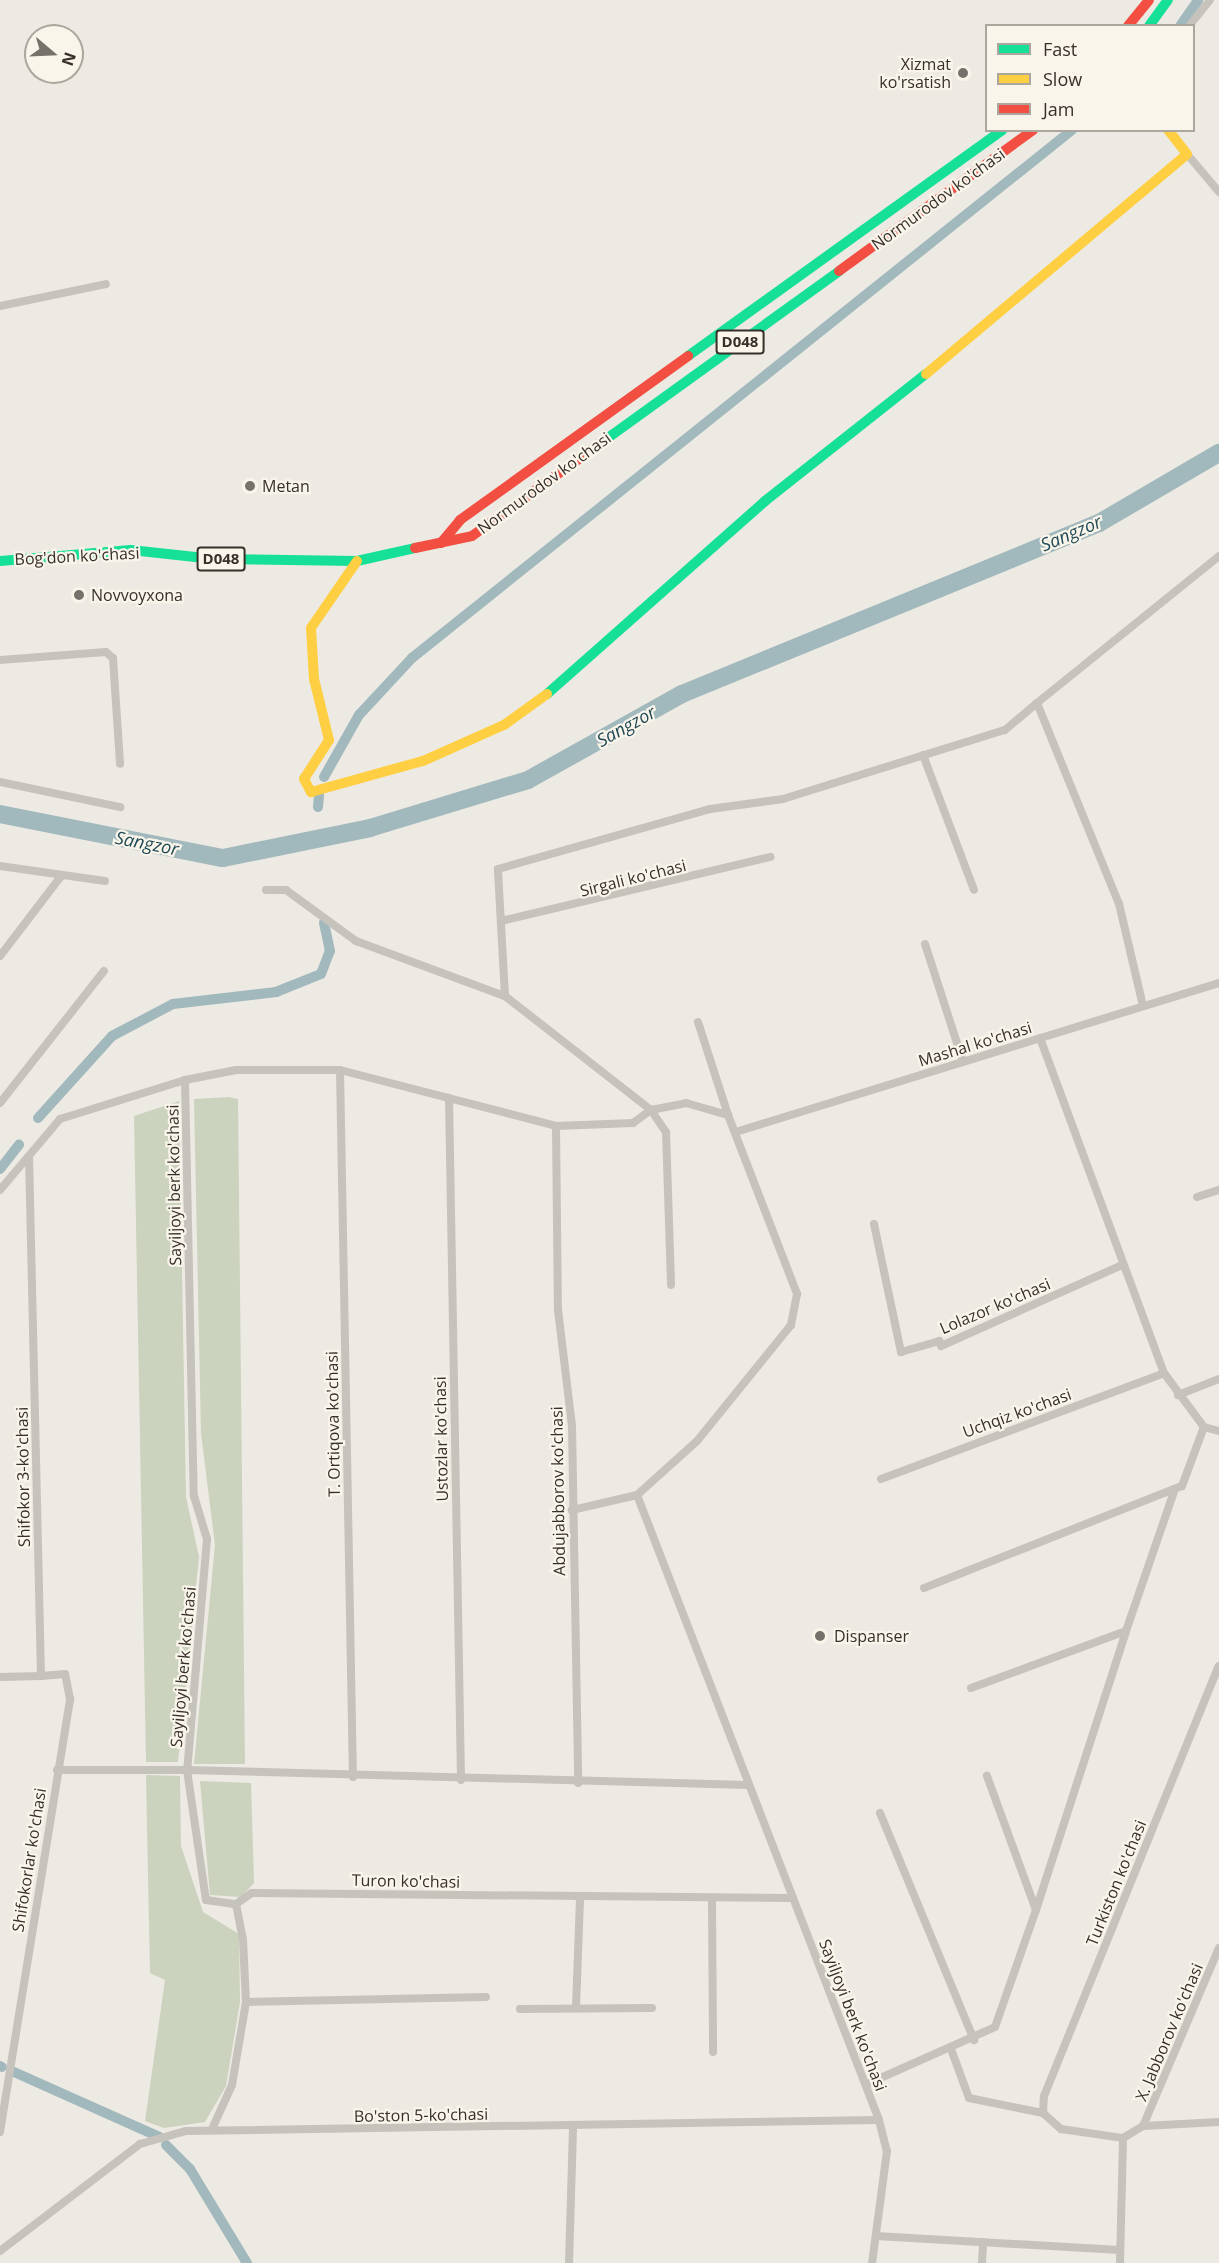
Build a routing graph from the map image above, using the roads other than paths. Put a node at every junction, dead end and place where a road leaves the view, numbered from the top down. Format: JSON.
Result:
{"nodes":[{"id":1,"x":1149,"y":0,"type":"edge"},
{"id":2,"x":1168,"y":0,"type":"edge"},
{"id":3,"x":1210,"y":0,"type":"edge"},
{"id":4,"x":1130,"y":24,"type":"edge"},
{"id":5,"x":1150,"y":24,"type":"edge"},
{"id":6,"x":1191,"y":24,"type":"edge"},
{"id":7,"x":999,"y":132,"type":"edge"},
{"id":8,"x":1030,"y":132,"type":"edge"},
{"id":9,"x":1170,"y":132,"type":"edge"},
{"id":10,"x":1187,"y":154,"type":"junction"},
{"id":11,"x":1219,"y":192,"type":"edge"},
{"id":12,"x":106,"y":284,"type":"dead end"},
{"id":13,"x":0,"y":306,"type":"edge"},
{"id":14,"x":441,"y":543,"type":"junction"},
{"id":15,"x":1219,"y":556,"type":"edge"},
{"id":16,"x":0,"y":561,"type":"edge"},
{"id":17,"x":357,"y":561,"type":"junction"},
{"id":18,"x":0,"y":660,"type":"edge"},
{"id":19,"x":1037,"y":703,"type":"junction"},
{"id":20,"x":923,"y":755,"type":"junction"},
{"id":21,"x":120,"y":764,"type":"dead end"},
{"id":22,"x":0,"y":782,"type":"edge"},
{"id":23,"x":120,"y":807,"type":"dead end"},
{"id":24,"x":770,"y":857,"type":"dead end"},
{"id":25,"x":0,"y":866,"type":"edge"},
{"id":26,"x":62,"y":875,"type":"junction"},
{"id":27,"x":105,"y":881,"type":"dead end"},
{"id":28,"x":266,"y":890,"type":"dead end"},
{"id":29,"x":974,"y":890,"type":"dead end"},
{"id":30,"x":501,"y":921,"type":"junction"},
{"id":31,"x":925,"y":944,"type":"dead end"},
{"id":32,"x":0,"y":956,"type":"edge"},
{"id":33,"x":104,"y":971,"type":"dead end"},
{"id":34,"x":1219,"y":983,"type":"edge"},
{"id":35,"x":505,"y":996,"type":"junction"},
{"id":36,"x":1143,"y":1006,"type":"junction"},
{"id":37,"x":698,"y":1022,"type":"dead end"},
{"id":38,"x":1040,"y":1038,"type":"junction"},
{"id":39,"x":963,"y":1062,"type":"junction"},
{"id":40,"x":340,"y":1070,"type":"junction"},
{"id":41,"x":185,"y":1080,"type":"junction"},
{"id":42,"x":449,"y":1098,"type":"junction"},
{"id":43,"x":0,"y":1103,"type":"edge"},
{"id":44,"x":651,"y":1110,"type":"junction"},
{"id":45,"x":728,"y":1115,"type":"junction"},
{"id":46,"x":556,"y":1126,"type":"junction"},
{"id":47,"x":739,"y":1131,"type":"junction"},
{"id":48,"x":29,"y":1157,"type":"junction"},
{"id":49,"x":0,"y":1190,"type":"edge"},
{"id":50,"x":1219,"y":1190,"type":"edge"},
{"id":51,"x":1197,"y":1197,"type":"dead end"},
{"id":52,"x":874,"y":1224,"type":"dead end"},
{"id":53,"x":1122,"y":1265,"type":"junction"},
{"id":54,"x":671,"y":1285,"type":"dead end"},
{"id":55,"x":1164,"y":1373,"type":"junction"},
{"id":56,"x":1219,"y":1379,"type":"edge"},
{"id":57,"x":1178,"y":1395,"type":"junction"},
{"id":58,"x":1204,"y":1427,"type":"junction"},
{"id":59,"x":1219,"y":1431,"type":"edge"},
{"id":60,"x":881,"y":1479,"type":"dead end"},
{"id":61,"x":1175,"y":1489,"type":"junction"},
{"id":62,"x":637,"y":1495,"type":"junction"},
{"id":63,"x":572,"y":1510,"type":"junction"},
{"id":64,"x":924,"y":1588,"type":"dead end"},
{"id":65,"x":1126,"y":1630,"type":"junction"},
{"id":66,"x":1219,"y":1666,"type":"edge"},
{"id":67,"x":41,"y":1676,"type":"junction"},
{"id":68,"x":0,"y":1677,"type":"edge"},
{"id":69,"x":971,"y":1688,"type":"dead end"},
{"id":70,"x":57,"y":1770,"type":"junction"},
{"id":71,"x":187,"y":1770,"type":"junction"},
{"id":72,"x":987,"y":1776,"type":"dead end"},
{"id":73,"x":352,"y":1777,"type":"junction"},
{"id":74,"x":461,"y":1780,"type":"junction"},
{"id":75,"x":578,"y":1783,"type":"junction"},
{"id":76,"x":748,"y":1785,"type":"junction"},
{"id":77,"x":880,"y":1813,"type":"dead end"},
{"id":78,"x":580,"y":1897,"type":"junction"},
{"id":79,"x":793,"y":1898,"type":"junction"},
{"id":80,"x":712,"y":1899,"type":"junction"},
{"id":81,"x":236,"y":1904,"type":"junction"},
{"id":82,"x":1036,"y":1910,"type":"junction"},
{"id":83,"x":1219,"y":1948,"type":"edge"},
{"id":84,"x":486,"y":1997,"type":"dead end"},
{"id":85,"x":246,"y":2002,"type":"junction"},
{"id":86,"x":576,"y":2008,"type":"junction"},
{"id":87,"x":652,"y":2008,"type":"dead end"},
{"id":88,"x":520,"y":2009,"type":"dead end"},
{"id":89,"x":974,"y":2040,"type":"junction"},
{"id":90,"x":951,"y":2049,"type":"junction"},
{"id":91,"x":713,"y":2052,"type":"dead end"},
{"id":92,"x":867,"y":2084,"type":"junction"},
{"id":93,"x":1043,"y":2113,"type":"junction"},
{"id":94,"x":879,"y":2120,"type":"junction"},
{"id":95,"x":1219,"y":2122,"type":"edge"},
{"id":96,"x":573,"y":2126,"type":"junction"},
{"id":97,"x":1143,"y":2126,"type":"junction"},
{"id":98,"x":212,"y":2129,"type":"junction"},
{"id":99,"x":0,"y":2132,"type":"edge"},
{"id":100,"x":1123,"y":2138,"type":"junction"},
{"id":101,"x":876,"y":2236,"type":"junction"},
{"id":102,"x":983,"y":2242,"type":"junction"},
{"id":103,"x":1120,"y":2250,"type":"junction"},
{"id":104,"x":0,"y":2251,"type":"edge"},
{"id":105,"x":569,"y":2263,"type":"edge"},
{"id":106,"x":872,"y":2263,"type":"edge"},
{"id":107,"x":982,"y":2263,"type":"edge"},
{"id":108,"x":1120,"y":2263,"type":"edge"}],
"edges":[{"from":1,"to":4,"type":"main road"},
{"from":2,"to":5,"type":"main road"},
{"from":3,"to":6,"type":"street"},
{"from":7,"to":14,"type":"main road","name":"Normurodov ko'chasi","number":"D048"},
{"from":8,"to":14,"type":"main road","name":"Normurodov ko'chasi","number":"D048"},
{"from":9,"to":10,"type":"main road"},
{"from":10,"to":11,"type":"street"},
{"from":10,"to":17,"type":"main road"},
{"from":12,"to":13,"type":"street"},
{"from":14,"to":17,"type":"main road","name":"Bog'don ko'chasi","number":"D048"},
{"from":15,"to":19,"type":"street"},
{"from":16,"to":17,"type":"main road","name":"Bog'don ko'chasi","number":"D048"},
{"from":18,"to":21,"type":"street"},
{"from":19,"to":20,"type":"street"},
{"from":19,"to":36,"type":"street"},
{"from":20,"to":29,"type":"street"},
{"from":20,"to":30,"type":"street"},
{"from":22,"to":23,"type":"street"},
{"from":24,"to":30,"type":"street","name":"Sirgali ko'chasi"},
{"from":25,"to":26,"type":"street"},
{"from":26,"to":27,"type":"street"},
{"from":26,"to":32,"type":"street"},
{"from":28,"to":35,"type":"street"},
{"from":30,"to":35,"type":"street"},
{"from":31,"to":39,"type":"street"},
{"from":33,"to":43,"type":"street"},
{"from":34,"to":36,"type":"street","name":"Mashal ko'chasi"},
{"from":35,"to":44,"type":"street"},
{"from":36,"to":38,"type":"street","name":"Mashal ko'chasi"},
{"from":37,"to":45,"type":"street"},
{"from":38,"to":39,"type":"street","name":"Mashal ko'chasi"},
{"from":38,"to":53,"type":"street"},
{"from":39,"to":47,"type":"street","name":"Mashal ko'chasi"},
{"from":40,"to":41,"type":"street"},
{"from":40,"to":42,"type":"street"},
{"from":40,"to":73,"type":"street","name":"T. Ortiqova ko'chasi"},
{"from":41,"to":48,"type":"street"},
{"from":41,"to":71,"type":"street","name":"Sayiljoyi berk ko'chasi"},
{"from":42,"to":46,"type":"street"},
{"from":42,"to":74,"type":"street","name":"Ustozlar ko'chasi"},
{"from":44,"to":45,"type":"street"},
{"from":44,"to":46,"type":"street"},
{"from":44,"to":54,"type":"street"},
{"from":45,"to":47,"type":"street"},
{"from":46,"to":63,"type":"street","name":"Abdujabborov ko'chasi"},
{"from":47,"to":62,"type":"street"},
{"from":48,"to":49,"type":"street"},
{"from":48,"to":67,"type":"street","name":"Shifokor 3-ko'chasi"},
{"from":50,"to":51,"type":"street"},
{"from":52,"to":53,"type":"street","name":"Lolazor ko'chasi"},
{"from":53,"to":55,"type":"street"},
{"from":55,"to":57,"type":"street"},
{"from":55,"to":60,"type":"street","name":"Uchqiz ko'chasi"},
{"from":56,"to":57,"type":"street"},
{"from":57,"to":58,"type":"street"},
{"from":58,"to":59,"type":"street"},
{"from":58,"to":61,"type":"street"},
{"from":61,"to":64,"type":"street"},
{"from":61,"to":65,"type":"street"},
{"from":62,"to":63,"type":"street"},
{"from":62,"to":76,"type":"street","name":"Sayiljoyi berk ko'chasi"},
{"from":63,"to":75,"type":"street","name":"Abdujabborov ko'chasi"},
{"from":65,"to":69,"type":"street"},
{"from":65,"to":82,"type":"street"},
{"from":66,"to":93,"type":"street","name":"Turkiston ko'chasi"},
{"from":67,"to":68,"type":"street"},
{"from":67,"to":70,"type":"street"},
{"from":70,"to":71,"type":"street"},
{"from":70,"to":99,"type":"street","name":"Shifokorlar ko'chasi"},
{"from":71,"to":73,"type":"street","name":"Sayiljoyi berk ko'chasi"},
{"from":71,"to":81,"type":"street"},
{"from":72,"to":82,"type":"street"},
{"from":73,"to":74,"type":"street","name":"Sayiljoyi berk ko'chasi"},
{"from":74,"to":75,"type":"street","name":"Sayiljoyi berk ko'chasi"},
{"from":75,"to":76,"type":"street","name":"Sayiljoyi berk ko'chasi"},
{"from":76,"to":79,"type":"street","name":"Sayiljoyi berk ko'chasi"},
{"from":77,"to":89,"type":"street"},
{"from":78,"to":80,"type":"street","name":"Turon ko'chasi"},
{"from":78,"to":81,"type":"street","name":"Turon ko'chasi"},
{"from":78,"to":86,"type":"street"},
{"from":79,"to":80,"type":"street","name":"Turon ko'chasi"},
{"from":79,"to":92,"type":"street","name":"Sayiljoyi berk ko'chasi"},
{"from":80,"to":91,"type":"street"},
{"from":81,"to":85,"type":"street"},
{"from":82,"to":89,"type":"street"},
{"from":83,"to":97,"type":"street","name":"X. Jabborov ko'chasi"},
{"from":84,"to":85,"type":"street"},
{"from":85,"to":98,"type":"street"},
{"from":86,"to":87,"type":"street"},
{"from":86,"to":88,"type":"street"},
{"from":89,"to":90,"type":"street"},
{"from":90,"to":92,"type":"street"},
{"from":90,"to":93,"type":"street"},
{"from":92,"to":94,"type":"street","name":"Sayiljoyi berk ko'chasi"},
{"from":93,"to":100,"type":"street"},
{"from":94,"to":96,"type":"street","name":"Bo'ston 5-ko'chasi"},
{"from":94,"to":101,"type":"street","name":"Sayiljoyi berk ko'chasi"},
{"from":95,"to":97,"type":"street"},
{"from":96,"to":98,"type":"street","name":"Bo'ston 5-ko'chasi"},
{"from":96,"to":105,"type":"street"},
{"from":97,"to":100,"type":"street"},
{"from":98,"to":104,"type":"street","name":"Bo'ston 5-ko'chasi"},
{"from":100,"to":103,"type":"street"},
{"from":101,"to":102,"type":"street"},
{"from":101,"to":106,"type":"street","name":"Sayiljoyi berk ko'chasi"},
{"from":102,"to":103,"type":"street"},
{"from":102,"to":107,"type":"street"},
{"from":103,"to":108,"type":"street"}]}
